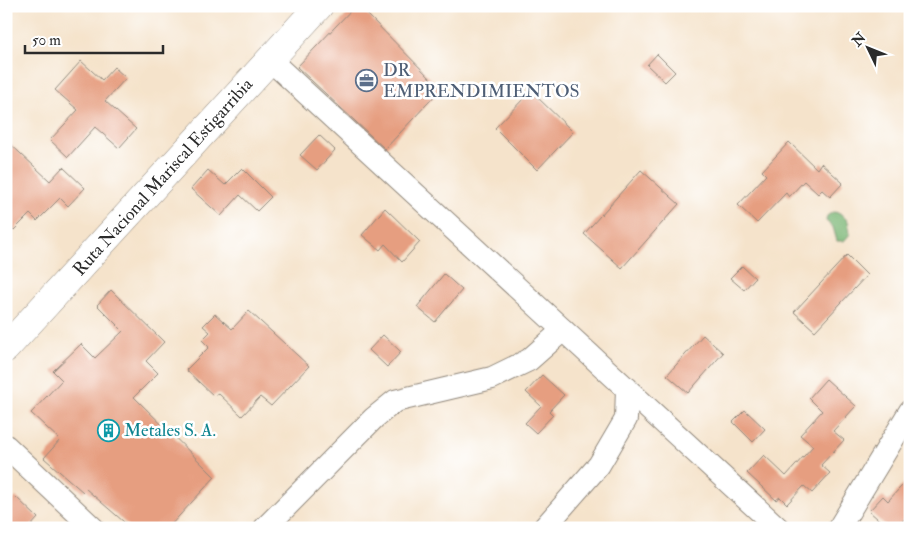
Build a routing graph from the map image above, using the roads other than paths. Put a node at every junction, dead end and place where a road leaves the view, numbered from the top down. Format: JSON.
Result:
{"nodes":[{"id":1,"x":319,"y":6,"type":"edge"},
{"id":2,"x":270,"y":60,"type":"junction"},
{"id":3,"x":563,"y":330,"type":"junction"},
{"id":4,"x":6,"y":348,"type":"edge"},
{"id":5,"x":626,"y":388,"type":"junction"},
{"id":6,"x":910,"y":411,"type":"edge"},
{"id":7,"x":6,"y":446,"type":"edge"},
{"id":8,"x":93,"y":528,"type":"edge"},
{"id":9,"x":264,"y":528,"type":"edge"},
{"id":10,"x":544,"y":528,"type":"edge"},
{"id":11,"x":778,"y":528,"type":"edge"},
{"id":12,"x":839,"y":528,"type":"edge"}],
"edges":[{"from":1,"to":2,"type":"main road","name":"Ruta Nacional Mariscal Estigarribia"},
{"from":2,"to":3,"type":"street"},
{"from":2,"to":4,"type":"main road","name":"Ruta Nacional Mariscal Estigarribia"},
{"from":3,"to":5,"type":"street"},
{"from":3,"to":9,"type":"street"},
{"from":5,"to":10,"type":"street"},
{"from":5,"to":11,"type":"street"},
{"from":6,"to":12,"type":"street"},
{"from":7,"to":8,"type":"street"}]}
